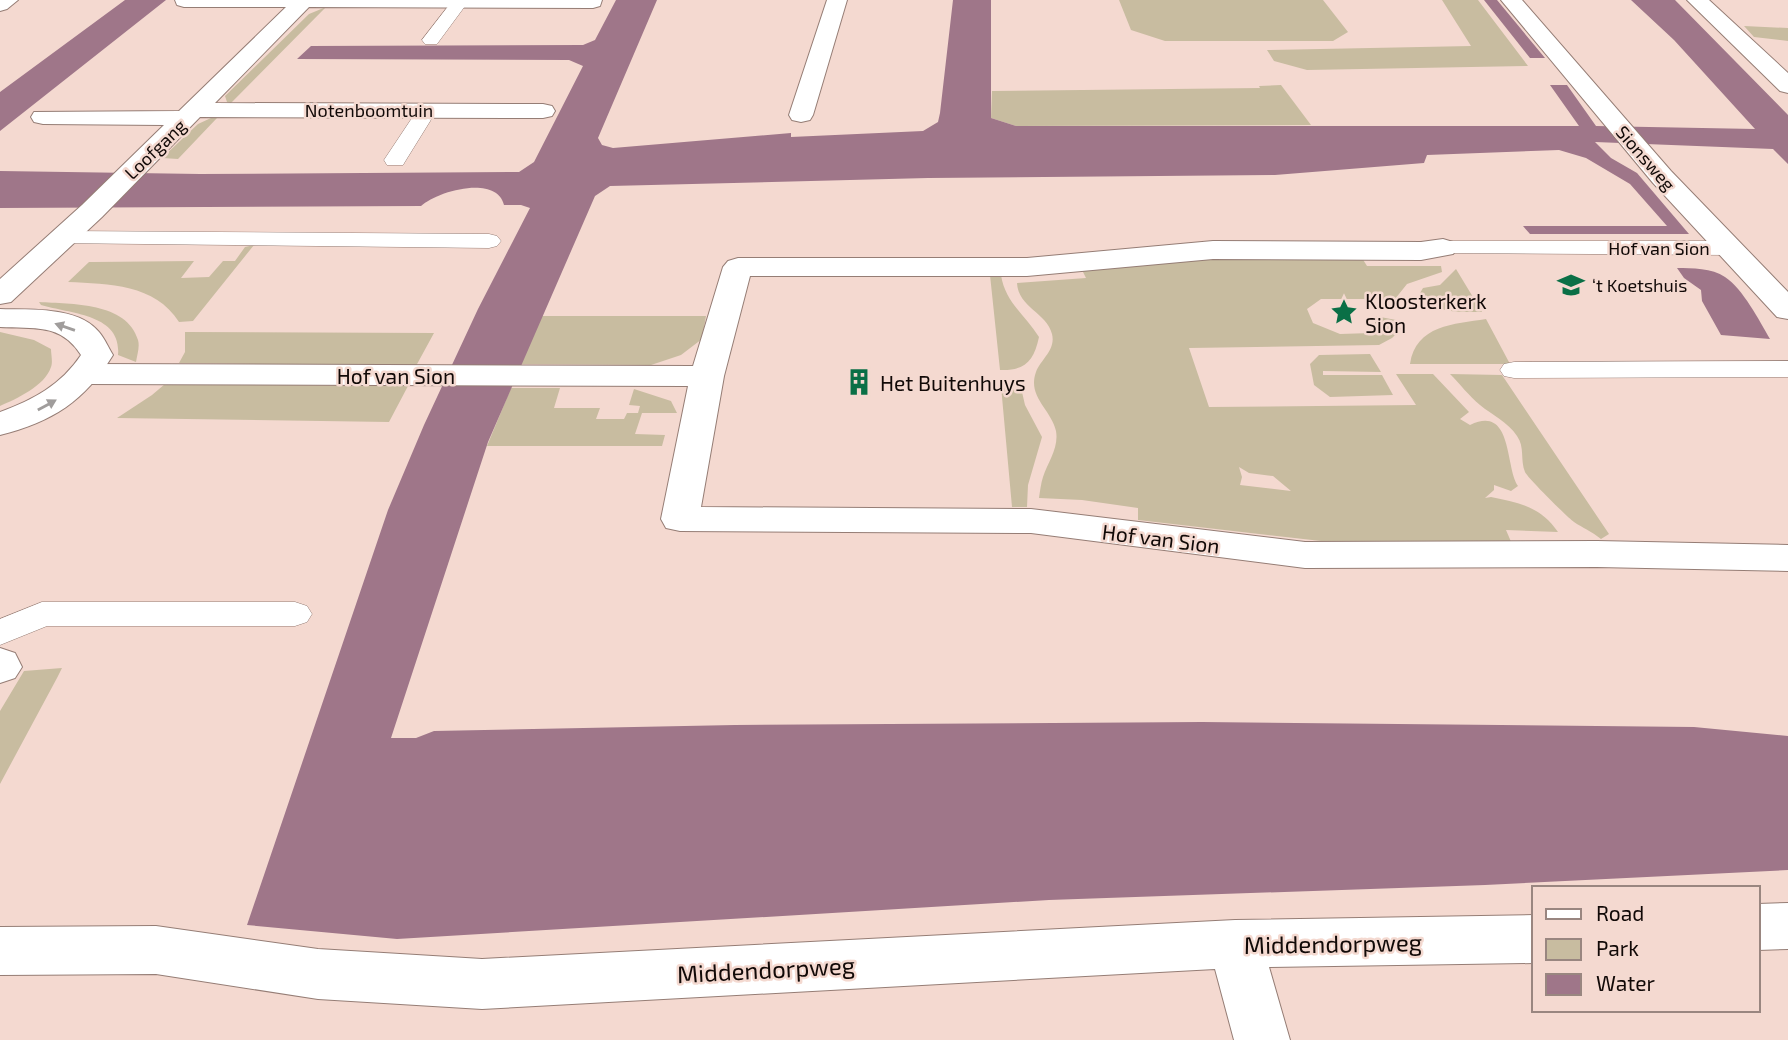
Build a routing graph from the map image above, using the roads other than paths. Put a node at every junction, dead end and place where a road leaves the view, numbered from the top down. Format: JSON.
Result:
{"nodes":[{"id":1,"x":8,"y":0,"type":"edge"},
{"id":2,"x":837,"y":0,"type":"edge"},
{"id":3,"x":1511,"y":0,"type":"edge"},
{"id":4,"x":1698,"y":0,"type":"edge"},
{"id":5,"x":184,"y":1,"type":"edge"},
{"id":6,"x":304,"y":1,"type":"edge"},
{"id":7,"x":460,"y":2,"type":"edge"},
{"id":8,"x":593,"y":2,"type":"dead end"},
{"id":9,"x":0,"y":5,"type":"edge"},
{"id":10,"x":431,"y":40,"type":"dead end"},
{"id":11,"x":1744,"y":44,"type":"junction"},
{"id":12,"x":1777,"y":45,"type":"dead end"},
{"id":13,"x":1788,"y":86,"type":"edge"},
{"id":14,"x":427,"y":110,"type":"junction"},
{"id":15,"x":543,"y":111,"type":"dead end"},
{"id":16,"x":191,"y":114,"type":"junction"},
{"id":17,"x":801,"y":115,"type":"dead end"},
{"id":18,"x":43,"y":117,"type":"dead end"},
{"id":19,"x":396,"y":160,"type":"dead end"},
{"id":20,"x":63,"y":238,"type":"junction"},
{"id":21,"x":489,"y":241,"type":"dead end"},
{"id":22,"x":1443,"y":248,"type":"joint"},
{"id":23,"x":1729,"y":248,"type":"junction"},
{"id":24,"x":0,"y":295,"type":"edge"},
{"id":25,"x":1788,"y":310,"type":"edge"},
{"id":26,"x":0,"y":318,"type":"edge"},
{"id":27,"x":1788,"y":369,"type":"edge"},
{"id":28,"x":1514,"y":370,"type":"dead end"},
{"id":29,"x":86,"y":374,"type":"junction"},
{"id":30,"x":706,"y":376,"type":"junction"},
{"id":31,"x":0,"y":424,"type":"edge"},
{"id":32,"x":1788,"y":558,"type":"edge"},
{"id":33,"x":295,"y":614,"type":"dead end"},
{"id":34,"x":0,"y":633,"type":"edge"},
{"id":35,"x":1788,"y":926,"type":"edge"},
{"id":36,"x":1760,"y":928,"type":"edge"},
{"id":37,"x":1532,"y":939,"type":"edge"},
{"id":38,"x":1235,"y":944,"type":"junction"},
{"id":39,"x":0,"y":951,"type":"edge"},
{"id":40,"x":1262,"y":1040,"type":"edge"}],
"edges":[{"from":1,"to":9,"type":"street"},
{"from":2,"to":17,"type":"street"},
{"from":3,"to":23,"type":"street","name":"Sionsweg"},
{"from":4,"to":11,"type":"street"},
{"from":5,"to":6,"type":"street"},
{"from":6,"to":7,"type":"street"},
{"from":6,"to":16,"type":"street","name":"Loofgang"},
{"from":7,"to":8,"type":"street"},
{"from":7,"to":10,"type":"lane"},
{"from":11,"to":12,"type":"street"},
{"from":11,"to":13,"type":"street"},
{"from":14,"to":15,"type":"street","name":"Notenboomtuin"},
{"from":14,"to":16,"type":"street","name":"Notenboomtuin"},
{"from":14,"to":19,"type":"lane"},
{"from":16,"to":18,"type":"street","name":"Notenboomtuin"},
{"from":16,"to":20,"type":"street","name":"Loofgang"},
{"from":20,"to":21,"type":"lane"},
{"from":20,"to":24,"type":"street","name":"Loofgang"},
{"from":22,"to":23,"type":"lane","name":"Hof van Sion"},
{"from":22,"to":30,"type":"street","name":"Hof van Sion"},
{"from":23,"to":25,"type":"street","name":"Sionsweg"},
{"from":29,"to":26,"type":"street","one_way":true},
{"from":27,"to":28,"type":"lane"},
{"from":29,"to":30,"type":"street","name":"Hof van Sion"},
{"from":31,"to":29,"type":"street","one_way":true},
{"from":30,"to":32,"type":"street","name":"Hof van Sion"},
{"from":33,"to":34,"type":"lane"},
{"from":35,"to":36,"type":"street"},
{"from":37,"to":38,"type":"street","name":"Middendorpweg"},
{"from":38,"to":39,"type":"street","name":"Middendorpweg"},
{"from":38,"to":40,"type":"street"}]}
